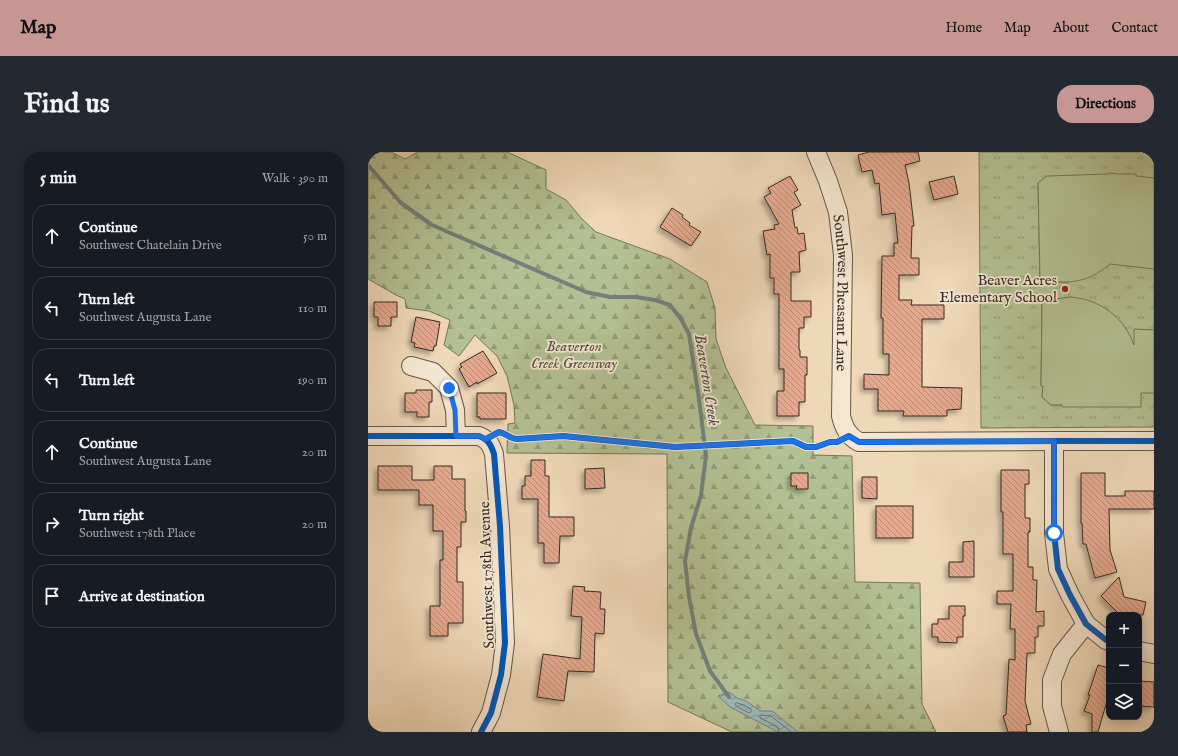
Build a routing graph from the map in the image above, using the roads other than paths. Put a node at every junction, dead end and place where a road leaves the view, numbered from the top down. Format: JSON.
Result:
{"nodes":[{"id":1,"x":816,"y":152,"type":"edge"},
{"id":2,"x":411,"y":366,"type":"dead end"},
{"id":3,"x":368,"y":436,"type":"edge"},
{"id":4,"x":456,"y":436,"type":"junction"},
{"id":5,"x":1054,"y":441,"type":"junction"},
{"id":6,"x":1154,"y":441,"type":"edge"},
{"id":7,"x":1086,"y":624,"type":"junction"},
{"id":8,"x":1106,"y":640,"type":"edge"},
{"id":9,"x":1142,"y":652,"type":"edge"},
{"id":10,"x":1154,"y":654,"type":"edge"},
{"id":11,"x":481,"y":732,"type":"edge"},
{"id":12,"x":1060,"y":732,"type":"edge"}],
"edges":[{"from":1,"to":5,"type":"street","name":"Southwest Pheasant Lane"},
{"from":2,"to":4,"type":"street"},
{"from":3,"to":4,"type":"street"},
{"from":4,"to":11,"type":"street","name":"Southwest 178th Avenue"},
{"from":5,"to":6,"type":"street"},
{"from":5,"to":7,"type":"street"},
{"from":7,"to":8,"type":"street"},
{"from":7,"to":12,"type":"street"},
{"from":9,"to":10,"type":"street"}]}
